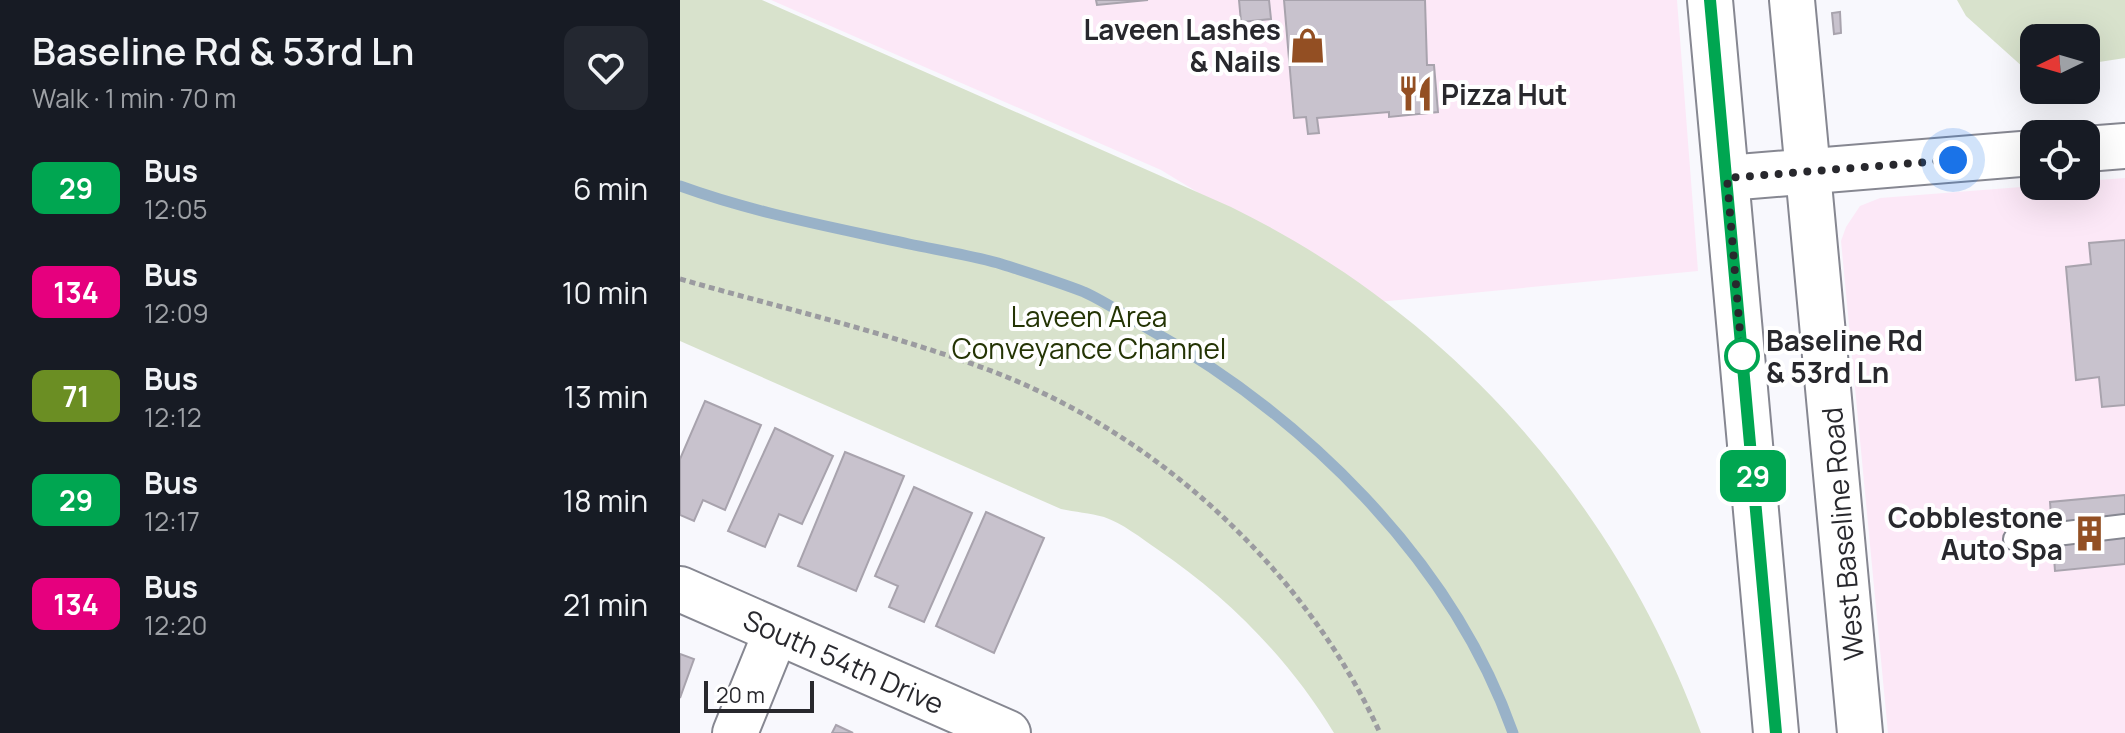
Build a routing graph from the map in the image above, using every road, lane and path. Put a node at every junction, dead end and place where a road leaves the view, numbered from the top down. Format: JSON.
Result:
{"nodes":[{"id":1,"x":1710,"y":0,"type":"edge"},
{"id":2,"x":1792,"y":0,"type":"edge"},
{"id":3,"x":2125,"y":146,"type":"edge"},
{"id":4,"x":2100,"y":148,"type":"edge"},
{"id":5,"x":2020,"y":154,"type":"edge"},
{"id":6,"x":1807,"y":171,"type":"junction"},
{"id":7,"x":1727,"y":178,"type":"junction"},
{"id":8,"x":680,"y":279,"type":"edge"},
{"id":9,"x":2125,"y":526,"type":"edge"},
{"id":10,"x":2015,"y":539,"type":"dead end"},
{"id":11,"x":680,"y":589,"type":"edge"},
{"id":12,"x":776,"y":632,"type":"junction"},
{"id":13,"x":735,"y":733,"type":"edge"},
{"id":14,"x":1008,"y":733,"type":"edge"},
{"id":15,"x":1380,"y":733,"type":"edge"},
{"id":16,"x":1776,"y":733,"type":"edge"},
{"id":17,"x":1860,"y":733,"type":"edge"}],
"edges":[{"from":1,"to":7,"type":"main road"},
{"from":2,"to":6,"type":"main road","name":"West Baseline Road"},
{"from":3,"to":4,"type":"main road"},
{"from":5,"to":6,"type":"main road"},
{"from":6,"to":7,"type":"main road"},
{"from":6,"to":17,"type":"main road","name":"West Baseline Road"},
{"from":7,"to":16,"type":"main road"},
{"from":8,"to":15,"type":"path"},
{"from":9,"to":10,"type":"lane"},
{"from":11,"to":12,"type":"main road","name":"South 54th Drive"},
{"from":12,"to":13,"type":"main road"},
{"from":12,"to":14,"type":"main road","name":"South 54th Drive"}]}
